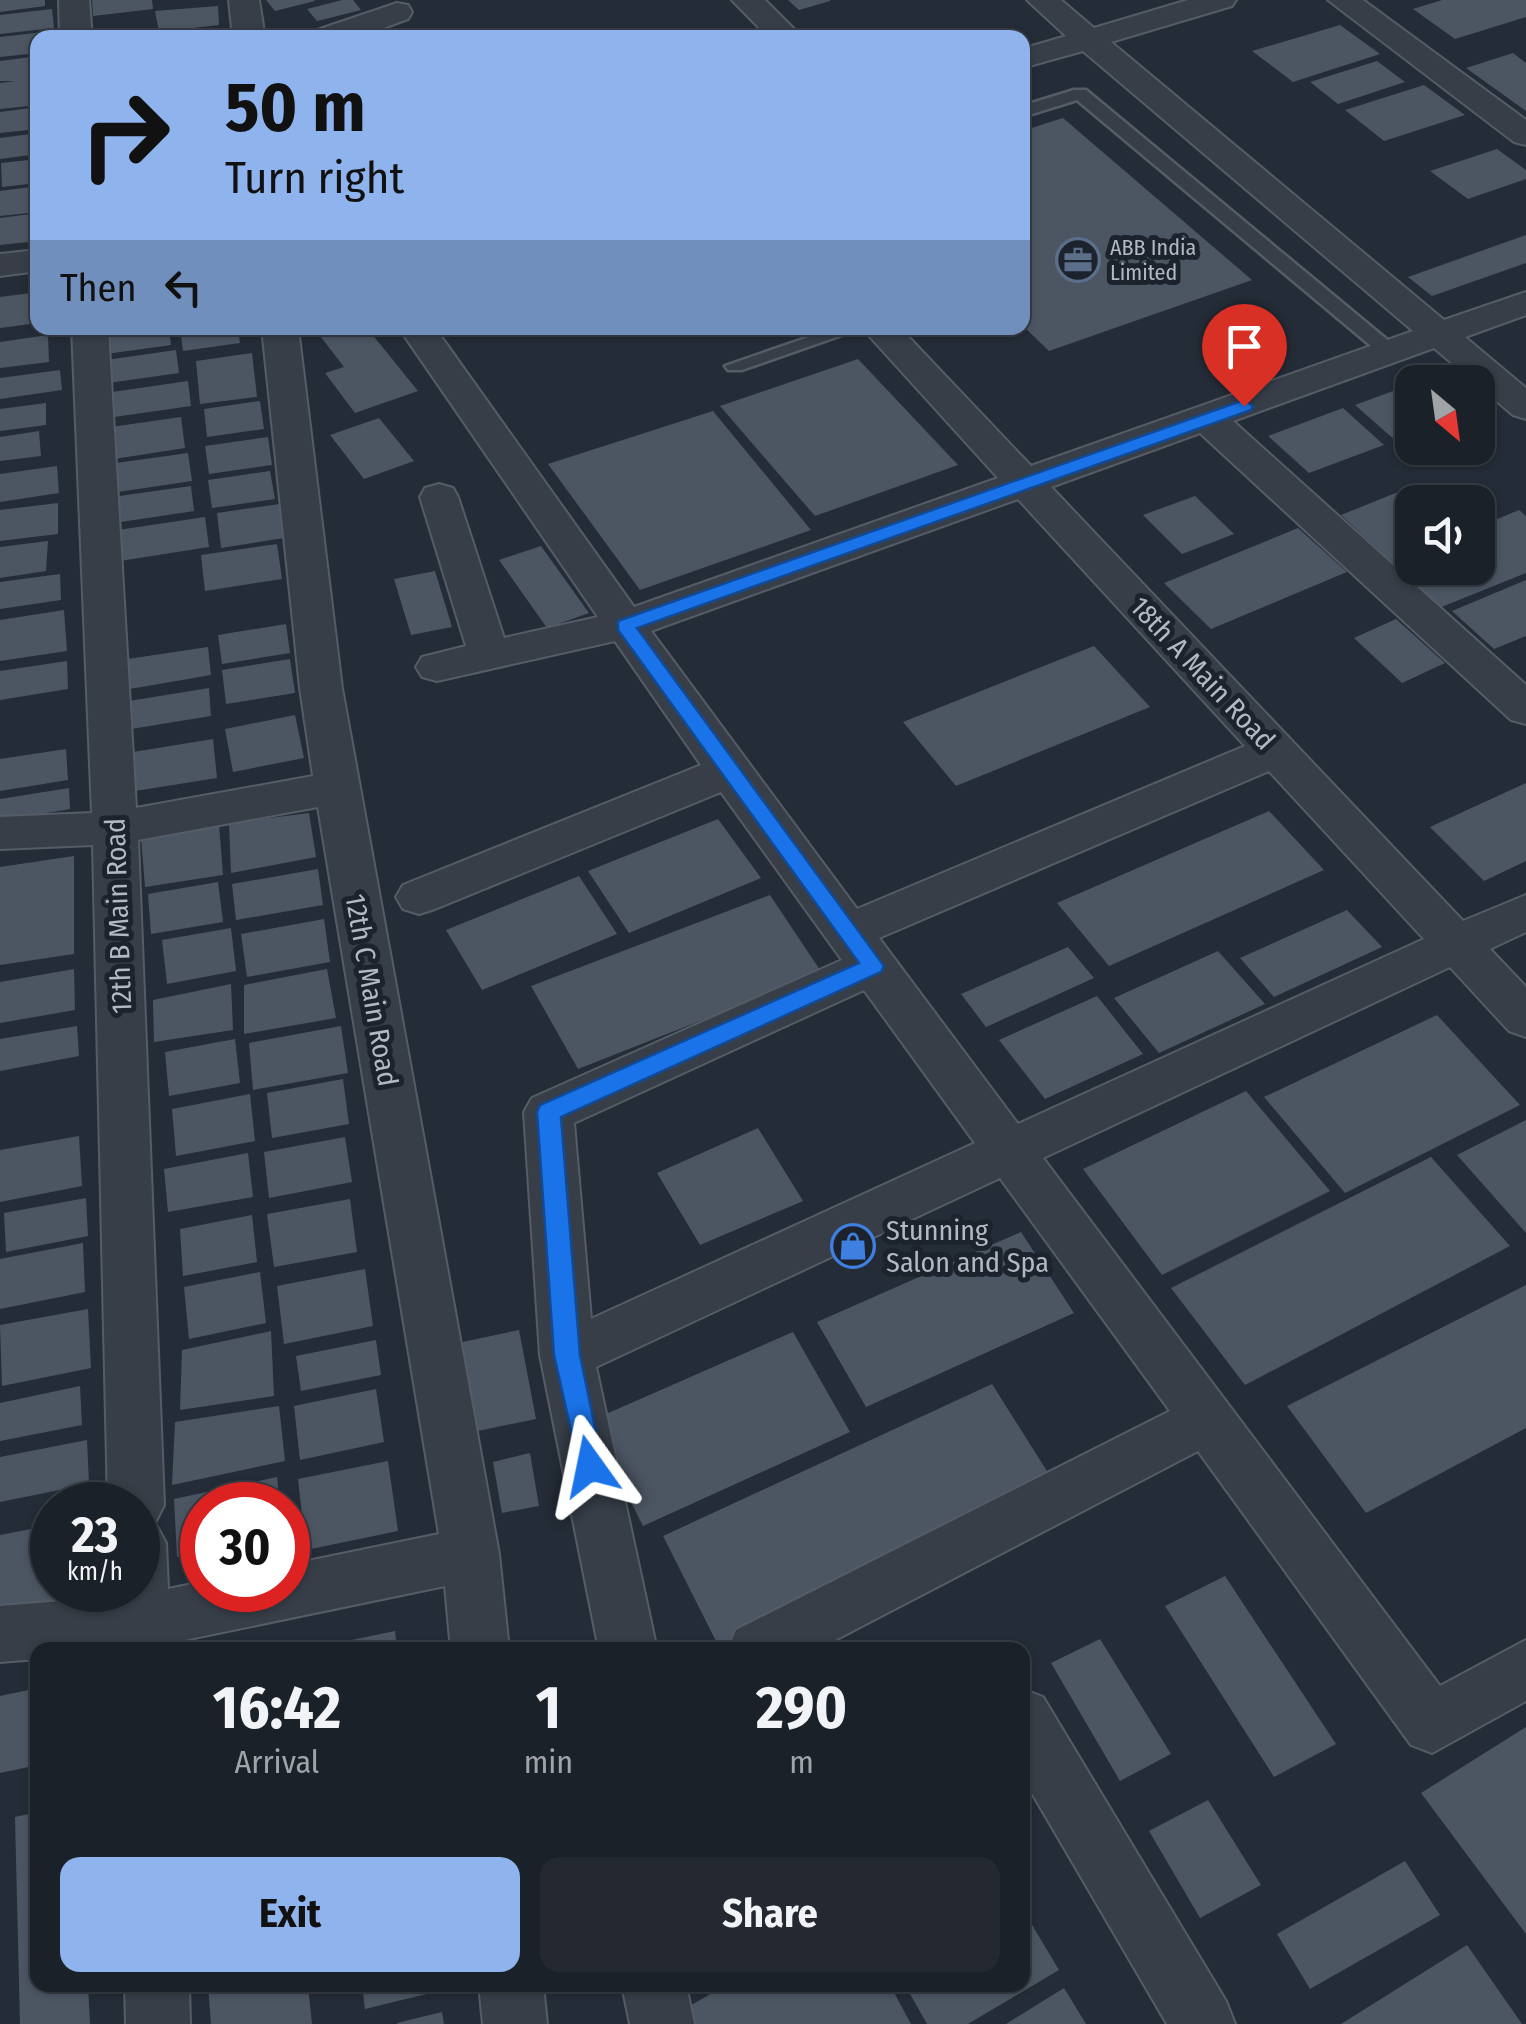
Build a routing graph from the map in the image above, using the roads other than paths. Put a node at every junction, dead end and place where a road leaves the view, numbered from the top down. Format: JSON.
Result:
{"nodes":[{"id":1,"x":74,"y":0,"type":"edge"},
{"id":2,"x":244,"y":0,"type":"edge"},
{"id":3,"x":747,"y":0,"type":"edge"},
{"id":4,"x":1042,"y":0,"type":"edge"},
{"id":5,"x":1221,"y":0,"type":"edge"},
{"id":6,"x":1343,"y":0,"type":"edge"},
{"id":7,"x":391,"y":6,"type":"edge"},
{"id":8,"x":76,"y":30,"type":"edge"},
{"id":9,"x":248,"y":30,"type":"edge"},
{"id":10,"x":342,"y":30,"type":"edge"},
{"id":11,"x":413,"y":30,"type":"edge"},
{"id":12,"x":779,"y":30,"type":"edge"},
{"id":13,"x":1090,"y":39,"type":"junction"},
{"id":14,"x":1030,"y":57,"type":"edge"},
{"id":15,"x":1030,"y":110,"type":"edge"},
{"id":16,"x":1526,"y":136,"type":"edge"},
{"id":17,"x":30,"y":261,"type":"edge"},
{"id":18,"x":0,"y":266,"type":"edge"},
{"id":19,"x":1526,"y":303,"type":"edge"},
{"id":20,"x":1440,"y":334,"type":"junction"},
{"id":21,"x":90,"y":335,"type":"edge"},
{"id":22,"x":281,"y":335,"type":"edge"},
{"id":23,"x":422,"y":335,"type":"edge"},
{"id":24,"x":832,"y":335,"type":"edge"},
{"id":25,"x":886,"y":335,"type":"edge"},
{"id":26,"x":1390,"y":352,"type":"junction"},
{"id":27,"x":736,"y":366,"type":"dead end"},
{"id":28,"x":1526,"y":406,"type":"edge"},
{"id":29,"x":1208,"y":420,"type":"junction"},
{"id":30,"x":1024,"y":484,"type":"junction"},
{"id":31,"x":439,"y":497,"type":"dead end"},
{"id":32,"x":625,"y":625,"type":"junction"},
{"id":33,"x":489,"y":655,"type":"junction"},
{"id":34,"x":437,"y":667,"type":"dead end"},
{"id":35,"x":1526,"y":710,"type":"edge"},
{"id":36,"x":1276,"y":750,"type":"junction"},
{"id":37,"x":729,"y":771,"type":"junction"},
{"id":38,"x":337,"y":788,"type":"junction"},
{"id":39,"x":116,"y":828,"type":"junction"},
{"id":40,"x":0,"y":833,"type":"edge"},
{"id":41,"x":418,"y":897,"type":"dead end"},
{"id":42,"x":1526,"y":912,"type":"edge"},
{"id":43,"x":1458,"y":944,"type":"junction"},
{"id":44,"x":861,"y":949,"type":"junction"},
{"id":45,"x":1526,"y":1018,"type":"edge"},
{"id":46,"x":1010,"y":1152,"type":"junction"},
{"id":47,"x":567,"y":1355,"type":"junction"},
{"id":48,"x":1208,"y":1419,"type":"junction"},
{"id":49,"x":135,"y":1482,"type":"edge"},
{"id":50,"x":471,"y":1554,"type":"junction"},
{"id":51,"x":0,"y":1634,"type":"edge"},
{"id":52,"x":141,"y":1636,"type":"edge"},
{"id":53,"x":479,"y":1642,"type":"edge"},
{"id":54,"x":626,"y":1642,"type":"edge"},
{"id":55,"x":773,"y":1642,"type":"edge"},
{"id":56,"x":1526,"y":1668,"type":"edge"},
{"id":57,"x":1030,"y":1732,"type":"edge"},
{"id":58,"x":156,"y":1992,"type":"edge"},
{"id":59,"x":512,"y":1992,"type":"edge"},
{"id":60,"x":655,"y":1992,"type":"edge"},
{"id":61,"x":158,"y":2024,"type":"edge"},
{"id":62,"x":515,"y":2024,"type":"edge"},
{"id":63,"x":662,"y":2024,"type":"edge"},
{"id":64,"x":1202,"y":2024,"type":"edge"}],
"edges":[{"from":1,"to":8,"type":"street"},
{"from":2,"to":9,"type":"street"},
{"from":3,"to":12,"type":"street"},
{"from":4,"to":13,"type":"street"},
{"from":5,"to":13,"type":"street"},
{"from":6,"to":16,"type":"street"},
{"from":7,"to":10,"type":"street"},
{"from":7,"to":11,"type":"street"},
{"from":13,"to":14,"type":"street"},
{"from":13,"to":20,"type":"street"},
{"from":15,"to":26,"type":"lane"},
{"from":17,"to":18,"type":"street"},
{"from":19,"to":20,"type":"street"},
{"from":20,"to":26,"type":"street"},
{"from":20,"to":28,"type":"street"},
{"from":21,"to":39,"type":"street","name":"12th B Main Road"},
{"from":22,"to":38,"type":"street","name":"12th C Main Road"},
{"from":23,"to":32,"type":"street"},
{"from":24,"to":27,"type":"lane"},
{"from":25,"to":30,"type":"street","name":"18th A Main Road"},
{"from":26,"to":29,"type":"street"},
{"from":29,"to":30,"type":"street"},
{"from":29,"to":35,"type":"street"},
{"from":30,"to":32,"type":"street"},
{"from":30,"to":36,"type":"street","name":"18th A Main Road"},
{"from":31,"to":33,"type":"street"},
{"from":32,"to":33,"type":"street"},
{"from":32,"to":37,"type":"street"},
{"from":33,"to":34,"type":"street"},
{"from":36,"to":43,"type":"street","name":"18th A Main Road"},
{"from":36,"to":44,"type":"street"},
{"from":37,"to":41,"type":"street"},
{"from":37,"to":44,"type":"street"},
{"from":38,"to":39,"type":"street"},
{"from":38,"to":50,"type":"street","name":"12th C Main Road"},
{"from":39,"to":40,"type":"street"},
{"from":39,"to":49,"type":"street","name":"12th B Main Road"},
{"from":42,"to":43,"type":"street"},
{"from":43,"to":45,"type":"street","name":"18th A Main Road"},
{"from":43,"to":46,"type":"street"},
{"from":44,"to":46,"type":"street"},
{"from":44,"to":47,"type":"street"},
{"from":46,"to":47,"type":"street"},
{"from":46,"to":48,"type":"street"},
{"from":47,"to":54,"type":"street"},
{"from":48,"to":55,"type":"street"},
{"from":48,"to":56,"type":"street"},
{"from":50,"to":52,"type":"street"},
{"from":50,"to":53,"type":"street","name":"12th C Main Road"},
{"from":51,"to":52,"type":"street"},
{"from":57,"to":64,"type":"street"},
{"from":58,"to":61,"type":"street"},
{"from":59,"to":62,"type":"street"},
{"from":60,"to":63,"type":"street"}]}
